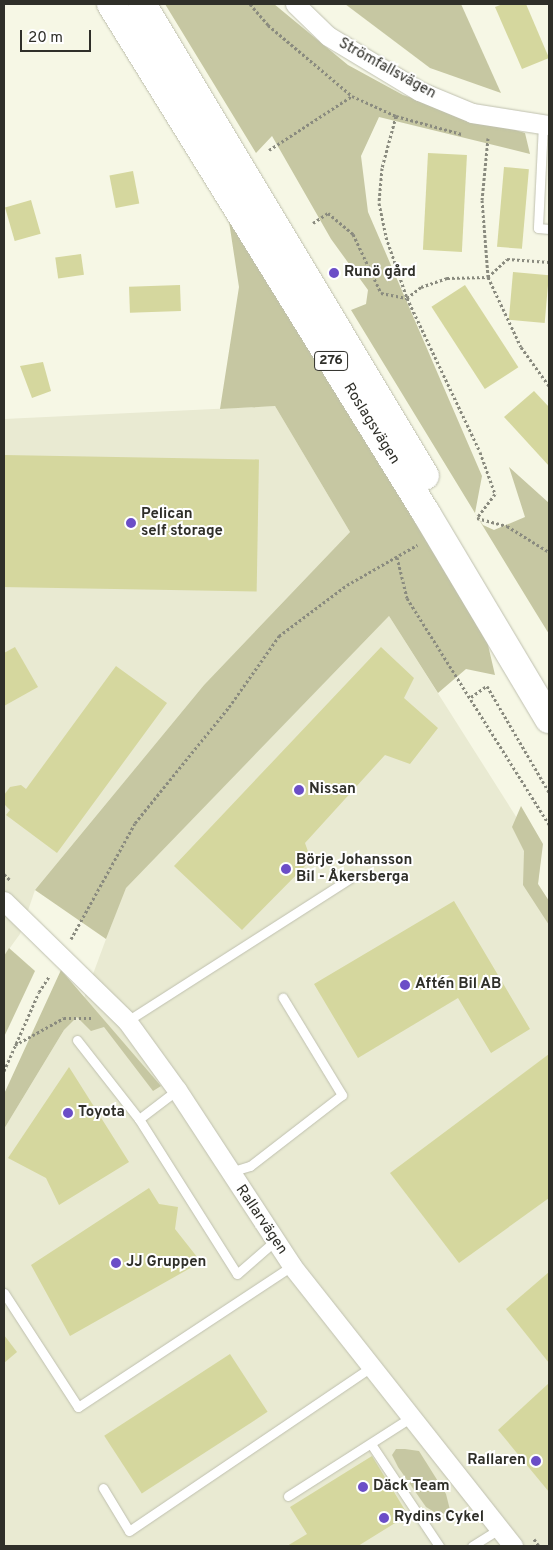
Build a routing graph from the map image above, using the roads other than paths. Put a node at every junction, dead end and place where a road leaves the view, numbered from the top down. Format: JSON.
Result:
{"nodes":[{"id":1,"x":110,"y":4,"type":"edge"},
{"id":2,"x":142,"y":4,"type":"edge"},
{"id":3,"x":295,"y":4,"type":"edge"},
{"id":4,"x":546,"y":124,"type":"edge"},
{"id":5,"x":549,"y":229,"type":"edge"},
{"id":6,"x":549,"y":682,"type":"edge"},
{"id":7,"x":549,"y":720,"type":"edge"},
{"id":8,"x":351,"y":878,"type":"dead end"},
{"id":9,"x":4,"y":901,"type":"edge"},
{"id":10,"x":283,"y":998,"type":"dead end"},
{"id":11,"x":123,"y":1016,"type":"junction"},
{"id":12,"x":77,"y":1040,"type":"dead end"},
{"id":13,"x":177,"y":1090,"type":"junction"},
{"id":14,"x":139,"y":1119,"type":"junction"},
{"id":15,"x":229,"y":1172,"type":"junction"},
{"id":16,"x":275,"y":1241,"type":"junction"},
{"id":17,"x":292,"y":1266,"type":"junction"},
{"id":18,"x":4,"y":1294,"type":"edge"},
{"id":19,"x":370,"y":1368,"type":"junction"},
{"id":20,"x":410,"y":1418,"type":"junction"},
{"id":21,"x":371,"y":1444,"type":"junction"},
{"id":22,"x":102,"y":1488,"type":"dead end"},
{"id":23,"x":288,"y":1496,"type":"dead end"},
{"id":24,"x":499,"y":1529,"type":"junction"},
{"id":25,"x":439,"y":1546,"type":"edge"},
{"id":26,"x":472,"y":1546,"type":"edge"},
{"id":27,"x":513,"y":1546,"type":"edge"}],
"edges":[{"from":1,"to":7,"type":"main road","name":"Roslagsvägen","number":"276"},
{"from":2,"to":6,"type":"main road","name":"Roslagsvägen","number":"276"},
{"from":3,"to":4,"type":"street","name":"Strömfallsvägen"},
{"from":4,"to":5,"type":"lane"},
{"from":8,"to":11,"type":"lane"},
{"from":9,"to":11,"type":"street","name":"Rallarvägen"},
{"from":10,"to":15,"type":"lane"},
{"from":11,"to":13,"type":"street","name":"Rallarvägen"},
{"from":12,"to":14,"type":"lane"},
{"from":13,"to":14,"type":"lane"},
{"from":13,"to":15,"type":"street","name":"Rallarvägen"},
{"from":14,"to":16,"type":"lane"},
{"from":15,"to":16,"type":"street","name":"Rallarvägen"},
{"from":16,"to":17,"type":"street","name":"Rallarvägen"},
{"from":17,"to":18,"type":"lane"},
{"from":17,"to":19,"type":"street","name":"Rallarvägen"},
{"from":19,"to":20,"type":"street","name":"Rallarvägen"},
{"from":19,"to":22,"type":"lane"},
{"from":20,"to":21,"type":"lane"},
{"from":20,"to":24,"type":"street","name":"Rallarvägen"},
{"from":21,"to":23,"type":"lane"},
{"from":21,"to":25,"type":"lane"},
{"from":24,"to":26,"type":"lane"},
{"from":24,"to":27,"type":"street","name":"Rallarvägen"}]}
